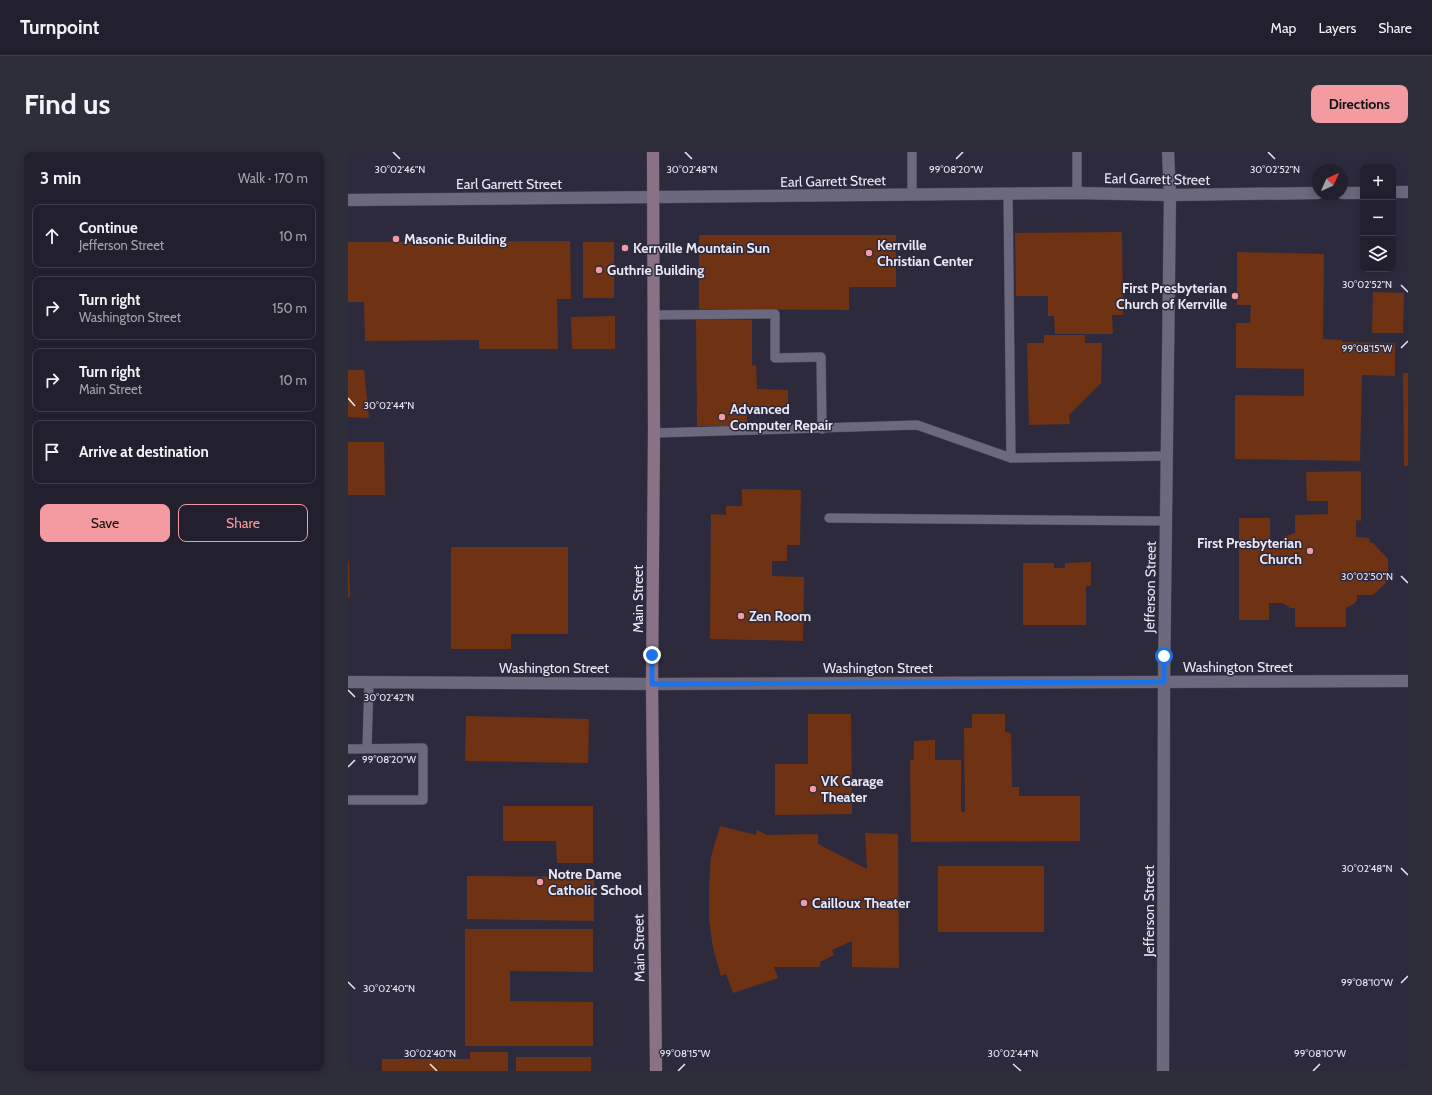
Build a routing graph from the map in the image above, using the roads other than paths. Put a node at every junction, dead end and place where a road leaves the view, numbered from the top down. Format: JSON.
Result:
{"nodes":[{"id":1,"x":653,"y":152,"type":"edge"},
{"id":2,"x":912,"y":152,"type":"edge"},
{"id":3,"x":1077,"y":152,"type":"edge"},
{"id":4,"x":1168,"y":152,"type":"edge"},
{"id":5,"x":1396,"y":192,"type":"edge"},
{"id":6,"x":1408,"y":192,"type":"edge"},
{"id":7,"x":1077,"y":193,"type":"junction"},
{"id":8,"x":1312,"y":193,"type":"edge"},
{"id":9,"x":1348,"y":193,"type":"edge"},
{"id":10,"x":1360,"y":193,"type":"edge"},
{"id":11,"x":1008,"y":194,"type":"junction"},
{"id":12,"x":912,"y":195,"type":"junction"},
{"id":13,"x":1170,"y":195,"type":"junction"},
{"id":14,"x":652,"y":198,"type":"junction"},
{"id":15,"x":348,"y":200,"type":"edge"},
{"id":16,"x":652,"y":315,"type":"junction"},
{"id":17,"x":822,"y":429,"type":"junction"},
{"id":18,"x":654,"y":433,"type":"junction"},
{"id":19,"x":1167,"y":456,"type":"junction"},
{"id":20,"x":1011,"y":458,"type":"junction"},
{"id":21,"x":830,"y":518,"type":"dead end"},
{"id":22,"x":1166,"y":521,"type":"junction"},
{"id":23,"x":1408,"y":681,"type":"edge"},
{"id":24,"x":348,"y":682,"type":"edge"},
{"id":25,"x":369,"y":682,"type":"junction"},
{"id":26,"x":1164,"y":682,"type":"junction"},
{"id":27,"x":652,"y":684,"type":"junction"},
{"id":28,"x":348,"y":748,"type":"edge"},
{"id":29,"x":367,"y":748,"type":"junction"},
{"id":30,"x":348,"y":800,"type":"edge"},
{"id":31,"x":656,"y":1071,"type":"edge"},
{"id":32,"x":1163,"y":1071,"type":"edge"}],
"edges":[{"from":1,"to":14,"type":"main road","name":"Main Street"},
{"from":2,"to":12,"type":"lane"},
{"from":3,"to":7,"type":"lane"},
{"from":4,"to":13,"type":"street","name":"Jefferson Street"},
{"from":5,"to":6,"type":"street"},
{"from":7,"to":11,"type":"street","name":"Earl Garrett Street"},
{"from":7,"to":13,"type":"street","name":"Earl Garrett Street"},
{"from":8,"to":13,"type":"street","name":"Earl Garrett Street"},
{"from":9,"to":10,"type":"street"},
{"from":11,"to":12,"type":"street","name":"Earl Garrett Street"},
{"from":11,"to":20,"type":"lane"},
{"from":12,"to":14,"type":"street","name":"Earl Garrett Street"},
{"from":13,"to":19,"type":"street","name":"Jefferson Street"},
{"from":14,"to":15,"type":"street","name":"Earl Garrett Street"},
{"from":14,"to":16,"type":"main road","name":"Main Street"},
{"from":16,"to":17,"type":"lane"},
{"from":16,"to":18,"type":"main road","name":"Main Street"},
{"from":17,"to":18,"type":"lane"},
{"from":17,"to":20,"type":"lane"},
{"from":18,"to":27,"type":"main road","name":"Main Street"},
{"from":19,"to":20,"type":"lane"},
{"from":19,"to":22,"type":"street","name":"Jefferson Street"},
{"from":21,"to":22,"type":"lane"},
{"from":22,"to":26,"type":"street","name":"Jefferson Street"},
{"from":23,"to":26,"type":"street","name":"Washington Street"},
{"from":24,"to":25,"type":"street","name":"Washington Street"},
{"from":25,"to":27,"type":"street","name":"Washington Street"},
{"from":25,"to":29,"type":"lane"},
{"from":26,"to":27,"type":"street","name":"Washington Street"},
{"from":26,"to":32,"type":"street","name":"Jefferson Street"},
{"from":27,"to":31,"type":"main road","name":"Main Street"},
{"from":28,"to":29,"type":"lane"},
{"from":29,"to":30,"type":"lane"}]}
